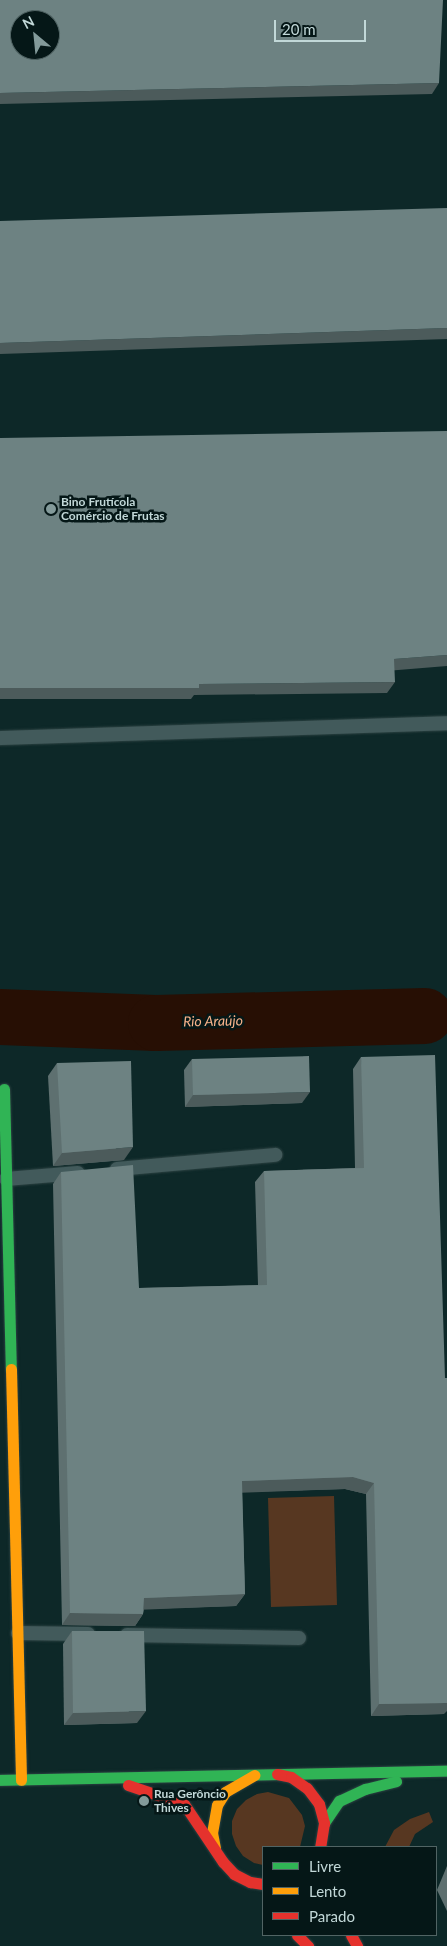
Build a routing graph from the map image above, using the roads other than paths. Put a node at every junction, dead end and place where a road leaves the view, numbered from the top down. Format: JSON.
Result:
{"nodes":[{"id":1,"x":447,"y":723,"type":"edge"},
{"id":2,"x":0,"y":738,"type":"edge"},
{"id":3,"x":4,"y":1090,"type":"dead end"},
{"id":4,"x":275,"y":1155,"type":"dead end"},
{"id":5,"x":6,"y":1179,"type":"junction"},
{"id":6,"x":18,"y":1633,"type":"junction"},
{"id":7,"x":299,"y":1638,"type":"dead end"},
{"id":8,"x":443,"y":1771,"type":"edge"},
{"id":9,"x":273,"y":1773,"type":"junction"},
{"id":10,"x":254,"y":1775,"type":"junction"},
{"id":11,"x":112,"y":1779,"type":"junction"},
{"id":12,"x":0,"y":1780,"type":"edge"},
{"id":13,"x":21,"y":1780,"type":"junction"},
{"id":14,"x":324,"y":1822,"type":"junction"},
{"id":15,"x":320,"y":1846,"type":"edge"},
{"id":16,"x":215,"y":1848,"type":"junction"},
{"id":17,"x":234,"y":1874,"type":"junction"},
{"id":18,"x":262,"y":1884,"type":"edge"},
{"id":19,"x":257,"y":1897,"type":"dead end"},
{"id":20,"x":297,"y":1936,"type":"edge"},
{"id":21,"x":308,"y":1946,"type":"edge"}],
"edges":[{"from":1,"to":2,"type":"lane"},
{"from":3,"to":5,"type":"main road"},
{"from":4,"to":5,"type":"lane"},
{"from":5,"to":6,"type":"main road"},
{"from":6,"to":7,"type":"lane"},
{"from":6,"to":13,"type":"main road"},
{"from":8,"to":9,"type":"main road"},
{"from":8,"to":14,"type":"main road"},
{"from":9,"to":10,"type":"main road"},
{"from":9,"to":14,"type":"main road"},
{"from":10,"to":11,"type":"main road"},
{"from":10,"to":16,"type":"main road"},
{"from":11,"to":13,"type":"main road"},
{"from":11,"to":16,"type":"main road"},
{"from":12,"to":13,"type":"main road"},
{"from":14,"to":15,"type":"main road"},
{"from":16,"to":17,"type":"main road"},
{"from":17,"to":18,"type":"main road"},
{"from":17,"to":19,"type":"main road"},
{"from":20,"to":21,"type":"main road"}]}
